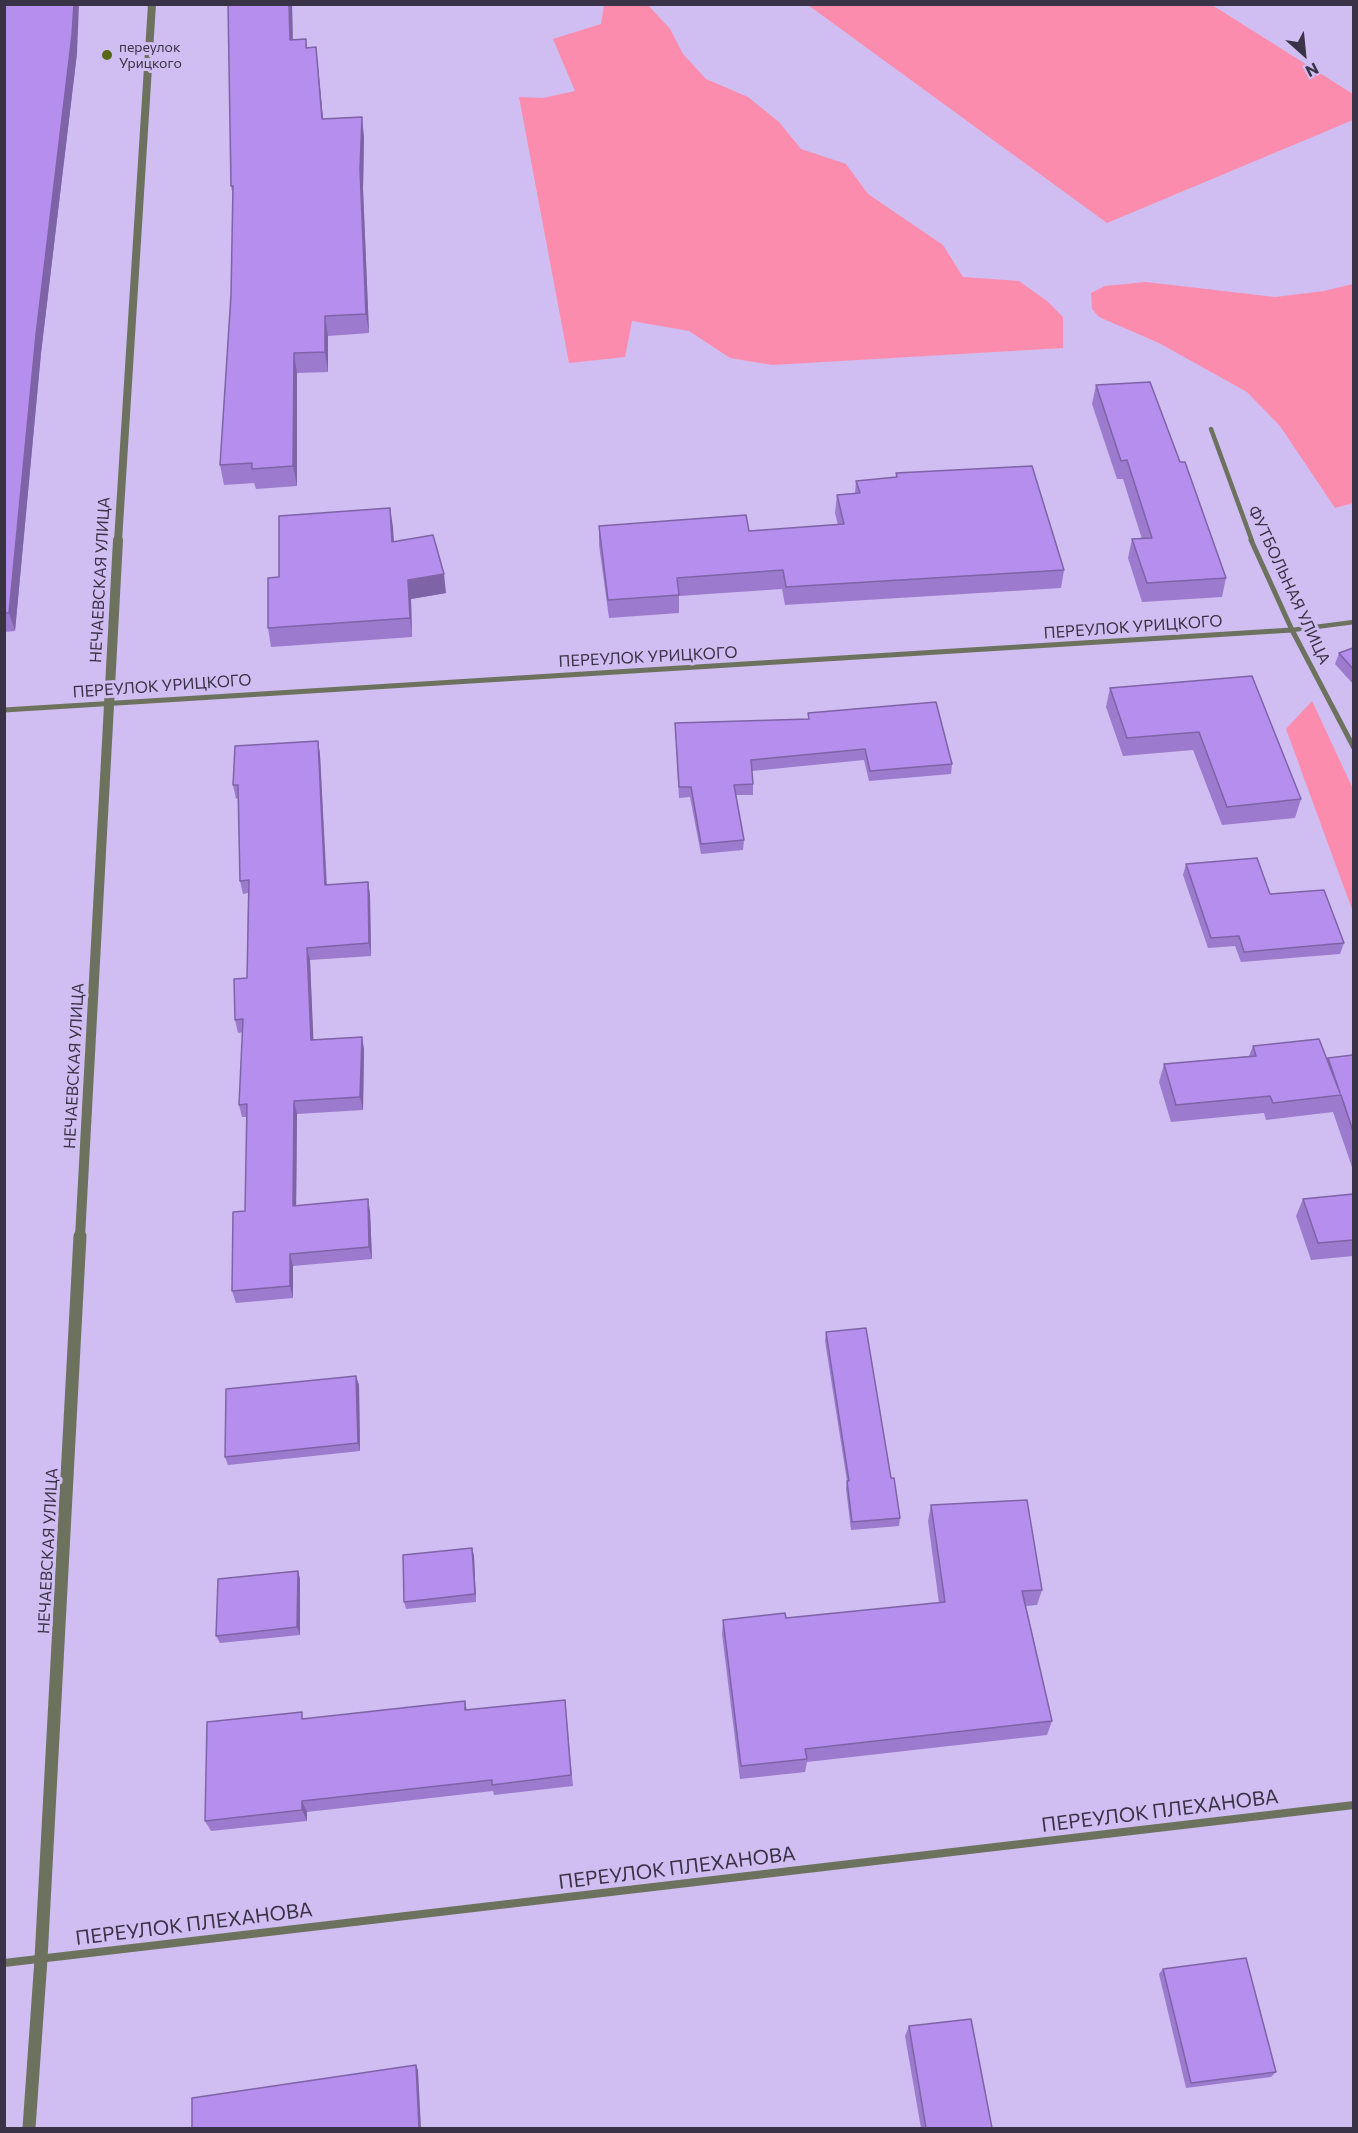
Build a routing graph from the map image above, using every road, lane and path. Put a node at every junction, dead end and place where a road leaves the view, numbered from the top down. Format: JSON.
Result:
{"nodes":[{"id":1,"x":152,"y":4,"type":"edge"},
{"id":2,"x":1211,"y":429,"type":"dead end"},
{"id":3,"x":1353,"y":622,"type":"edge"},
{"id":4,"x":1292,"y":630,"type":"junction"},
{"id":5,"x":109,"y":703,"type":"junction"},
{"id":6,"x":4,"y":710,"type":"edge"},
{"id":7,"x":1353,"y":746,"type":"edge"},
{"id":8,"x":1353,"y":1805,"type":"edge"},
{"id":9,"x":41,"y":1959,"type":"junction"},
{"id":10,"x":4,"y":1963,"type":"edge"},
{"id":11,"x":28,"y":2128,"type":"edge"}],
"edges":[{"from":1,"to":5,"type":"street","name":"НЕЧАЕВСКАЯ УЛИЦА"},
{"from":2,"to":4,"type":"street","name":"ФУТБОЛЬНАЯ УЛИЦА"},
{"from":3,"to":4,"type":"lane"},
{"from":4,"to":5,"type":"street","name":"ПЕРЕУЛОК УРИЦКОГО"},
{"from":4,"to":7,"type":"street","name":"ФУТБОЛЬНАЯ УЛИЦА"},
{"from":5,"to":6,"type":"street","name":"ПЕРЕУЛОК УРИЦКОГО"},
{"from":5,"to":9,"type":"street","name":"НЕЧАЕВСКАЯ УЛИЦА"},
{"from":8,"to":9,"type":"street","name":"ПЕРЕУЛОК ПЛЕХАНОВА"},
{"from":9,"to":10,"type":"street","name":"ПЕРЕУЛОК ПЛЕХАНОВА"},
{"from":9,"to":11,"type":"street","name":"НЕЧАЕВСКАЯ УЛИЦА"}]}
